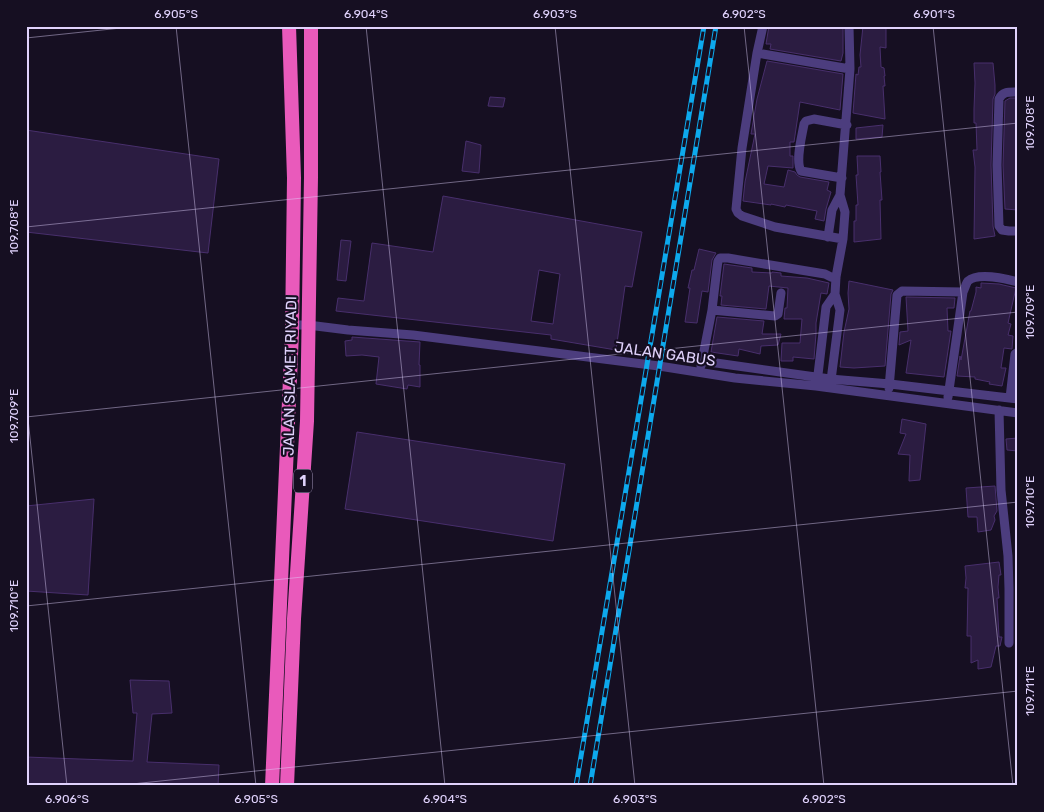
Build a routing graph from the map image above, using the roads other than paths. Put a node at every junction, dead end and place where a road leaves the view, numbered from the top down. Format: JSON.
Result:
{"nodes":[{"id":1,"x":289,"y":26,"type":"edge"},
{"id":2,"x":310,"y":26,"type":"edge"},
{"id":3,"x":763,"y":26,"type":"edge"},
{"id":4,"x":849,"y":26,"type":"edge"},
{"id":5,"x":757,"y":53,"type":"junction"},
{"id":6,"x":850,"y":69,"type":"junction"},
{"id":7,"x":1018,"y":92,"type":"edge"},
{"id":8,"x":847,"y":125,"type":"junction"},
{"id":9,"x":842,"y":178,"type":"junction"},
{"id":10,"x":840,"y":195,"type":"junction"},
{"id":11,"x":1018,"y":232,"type":"edge"},
{"id":12,"x":828,"y":236,"type":"junction"},
{"id":13,"x":843,"y":239,"type":"junction"},
{"id":14,"x":836,"y":277,"type":"junction"},
{"id":15,"x":1018,"y":282,"type":"edge"},
{"id":16,"x":963,"y":292,"type":"junction"},
{"id":17,"x":781,"y":293,"type":"dead end"},
{"id":18,"x":835,"y":294,"type":"junction"},
{"id":19,"x":712,"y":310,"type":"junction"},
{"id":20,"x":292,"y":325,"type":"junction"},
{"id":21,"x":308,"y":325,"type":"junction"},
{"id":22,"x":1018,"y":352,"type":"edge"},
{"id":23,"x":702,"y":361,"type":"junction"},
{"id":24,"x":700,"y":373,"type":"junction"},
{"id":25,"x":817,"y":382,"type":"junction"},
{"id":26,"x":830,"y":384,"type":"junction"},
{"id":27,"x":890,"y":384,"type":"junction"},
{"id":28,"x":948,"y":392,"type":"junction"},
{"id":29,"x":889,"y":395,"type":"junction"},
{"id":30,"x":1014,"y":399,"type":"edge"},
{"id":31,"x":947,"y":404,"type":"junction"},
{"id":32,"x":999,"y":410,"type":"junction"},
{"id":33,"x":1018,"y":413,"type":"edge"},
{"id":34,"x":1009,"y":643,"type":"dead end"},
{"id":35,"x":272,"y":786,"type":"edge"},
{"id":36,"x":287,"y":786,"type":"edge"}],
"edges":[{"from":1,"to":20,"type":"highway","name":"JALAN SLAMET RIYADI","number":"1"},
{"from":2,"to":21,"type":"highway","name":"JALAN SLAMET RIYADI","number":"1"},
{"from":3,"to":5,"type":"street"},
{"from":4,"to":6,"type":"street"},
{"from":5,"to":6,"type":"street"},
{"from":5,"to":12,"type":"street"},
{"from":6,"to":8,"type":"street"},
{"from":7,"to":11,"type":"street"},
{"from":8,"to":9,"type":"street"},
{"from":8,"to":9,"type":"street"},
{"from":9,"to":10,"type":"street"},
{"from":10,"to":12,"type":"street"},
{"from":10,"to":13,"type":"street"},
{"from":12,"to":13,"type":"street"},
{"from":13,"to":14,"type":"street"},
{"from":14,"to":18,"type":"street"},
{"from":14,"to":19,"type":"street"},
{"from":15,"to":16,"type":"street"},
{"from":16,"to":27,"type":"street"},
{"from":16,"to":28,"type":"street"},
{"from":17,"to":19,"type":"street"},
{"from":18,"to":25,"type":"street"},
{"from":18,"to":26,"type":"street"},
{"from":19,"to":23,"type":"street"},
{"from":20,"to":21,"type":"street","name":"JALAN GABUS"},
{"from":20,"to":35,"type":"highway","name":"JALAN SLAMET RIYADI","number":"1"},
{"from":21,"to":24,"type":"street","name":"JALAN GABUS"},
{"from":21,"to":36,"type":"highway","name":"JALAN SLAMET RIYADI","number":"1"},
{"from":22,"to":30,"type":"street"},
{"from":23,"to":24,"type":"street"},
{"from":23,"to":25,"type":"street"},
{"from":24,"to":25,"type":"street","name":"JALAN GABUS"},
{"from":25,"to":26,"type":"street"},
{"from":26,"to":27,"type":"street"},
{"from":26,"to":29,"type":"street"},
{"from":27,"to":28,"type":"street"},
{"from":27,"to":29,"type":"street"},
{"from":28,"to":30,"type":"street"},
{"from":28,"to":31,"type":"street"},
{"from":29,"to":31,"type":"street"},
{"from":31,"to":32,"type":"street"},
{"from":32,"to":33,"type":"street"},
{"from":32,"to":34,"type":"street"}]}
